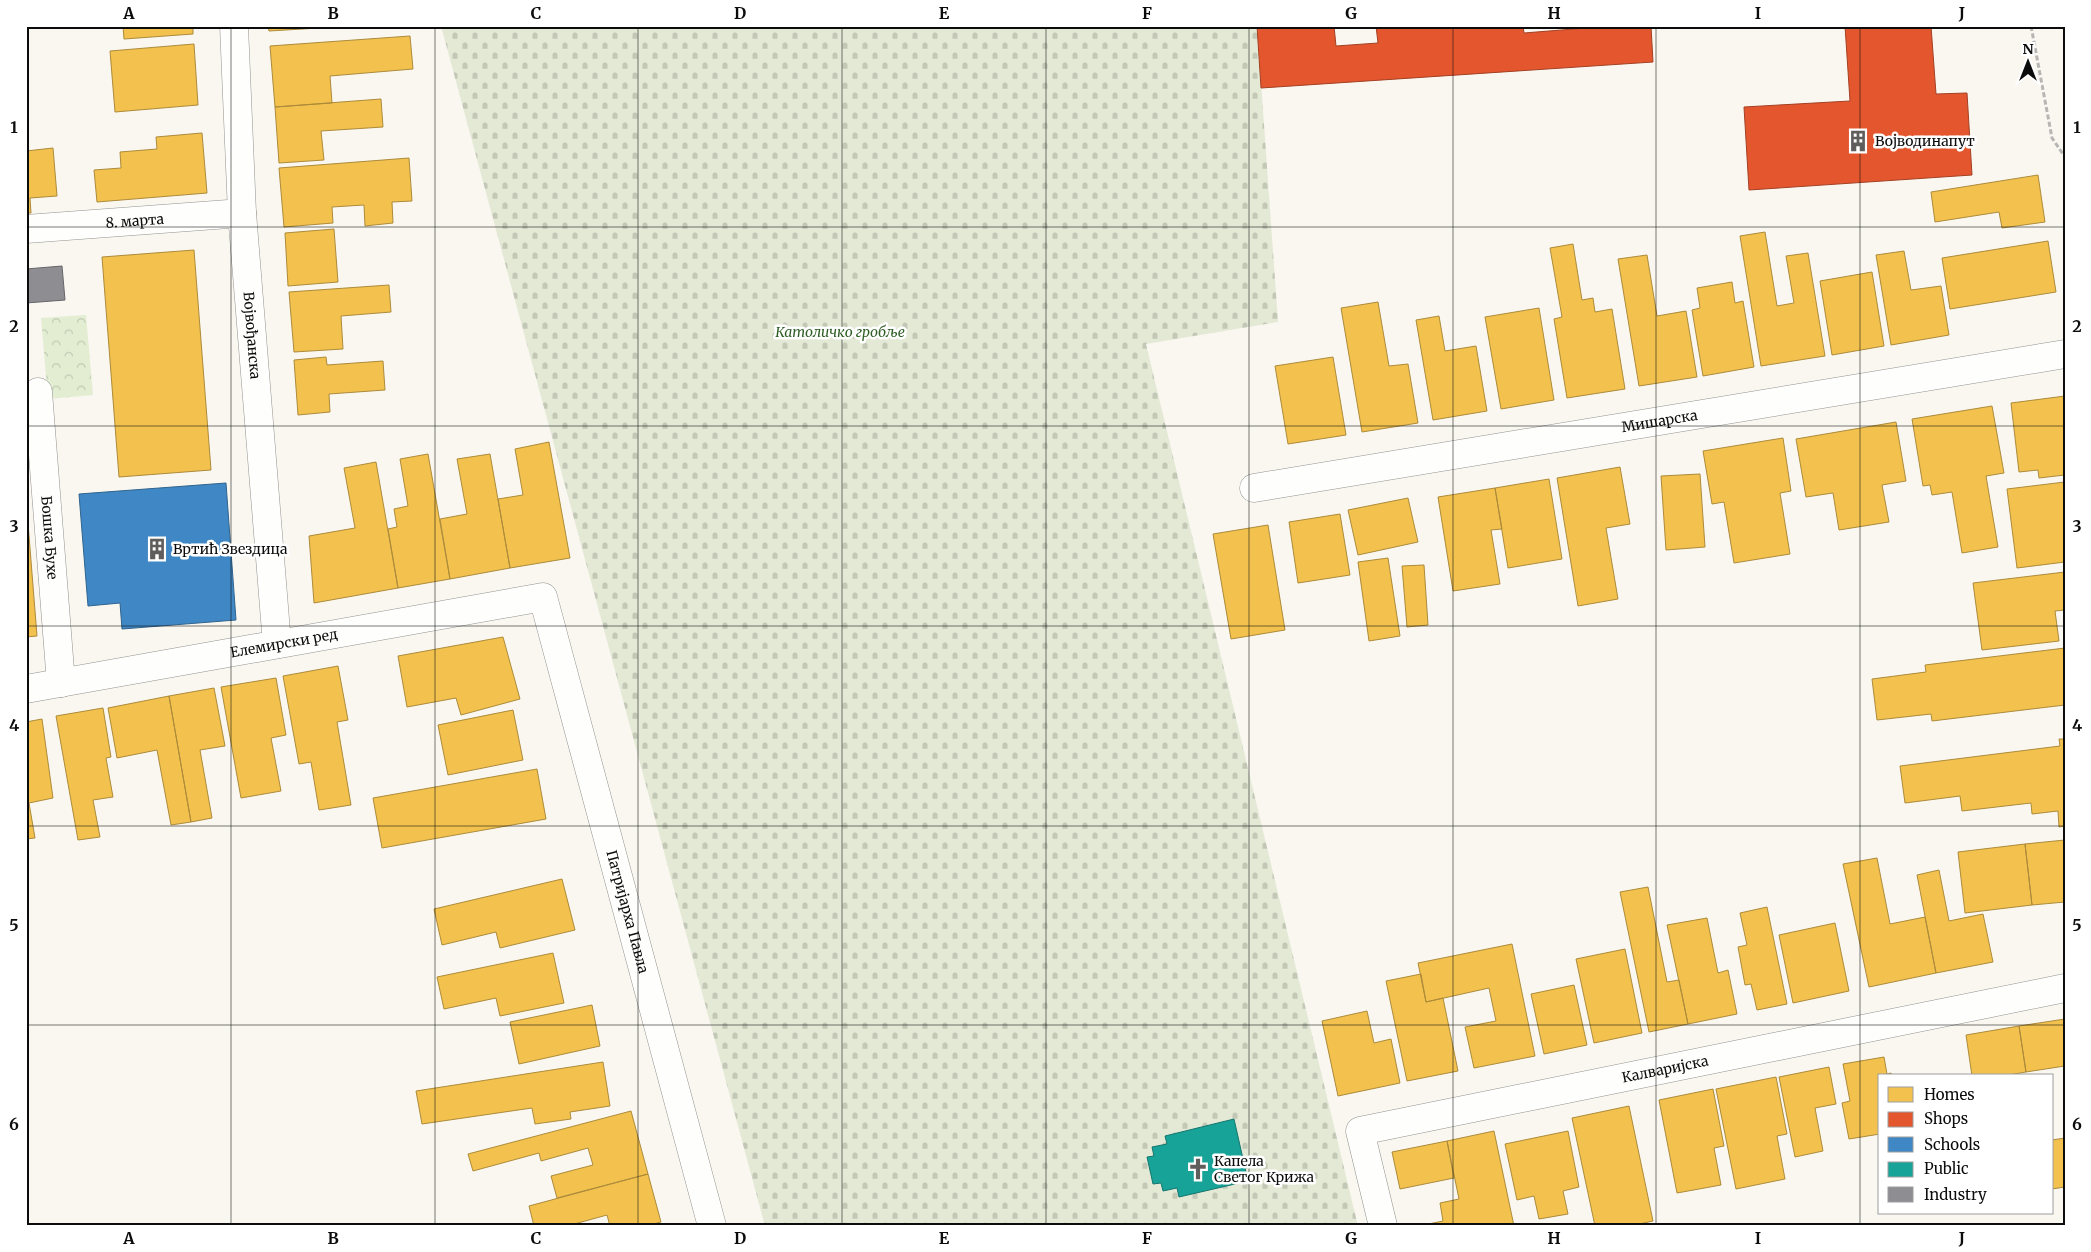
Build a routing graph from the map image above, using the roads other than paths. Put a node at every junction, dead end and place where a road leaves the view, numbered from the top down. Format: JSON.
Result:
{"nodes":[{"id":1,"x":234,"y":26,"type":"edge"},
{"id":2,"x":242,"y":213,"type":"junction"},
{"id":3,"x":26,"y":229,"type":"edge"},
{"id":4,"x":2065,"y":354,"type":"edge"},
{"id":5,"x":38,"y":392,"type":"dead end"},
{"id":6,"x":1254,"y":488,"type":"dead end"},
{"id":7,"x":543,"y":597,"type":"joint"},
{"id":8,"x":278,"y":644,"type":"junction"},
{"id":9,"x":61,"y":683,"type":"junction"},
{"id":10,"x":26,"y":689,"type":"edge"},
{"id":11,"x":2065,"y":988,"type":"edge"},
{"id":12,"x":712,"y":1226,"type":"edge"},
{"id":13,"x":1383,"y":1226,"type":"edge"}],
"edges":[{"from":1,"to":2,"type":"street","name":"Војвођанска"},
{"from":2,"to":3,"type":"street","name":"8. марта"},
{"from":2,"to":8,"type":"street","name":"Војвођанска"},
{"from":4,"to":6,"type":"street","name":"Мишарска"},
{"from":5,"to":9,"type":"street","name":"Бошка Бухе"},
{"from":7,"to":8,"type":"street","name":"Елемирски ред"},
{"from":7,"to":12,"type":"street","name":"Патријарха Павла"},
{"from":8,"to":9,"type":"street","name":"Елемирски ред"},
{"from":9,"to":10,"type":"street","name":"Елемирски ред"},
{"from":11,"to":13,"type":"street","name":"Калваријска"}]}
